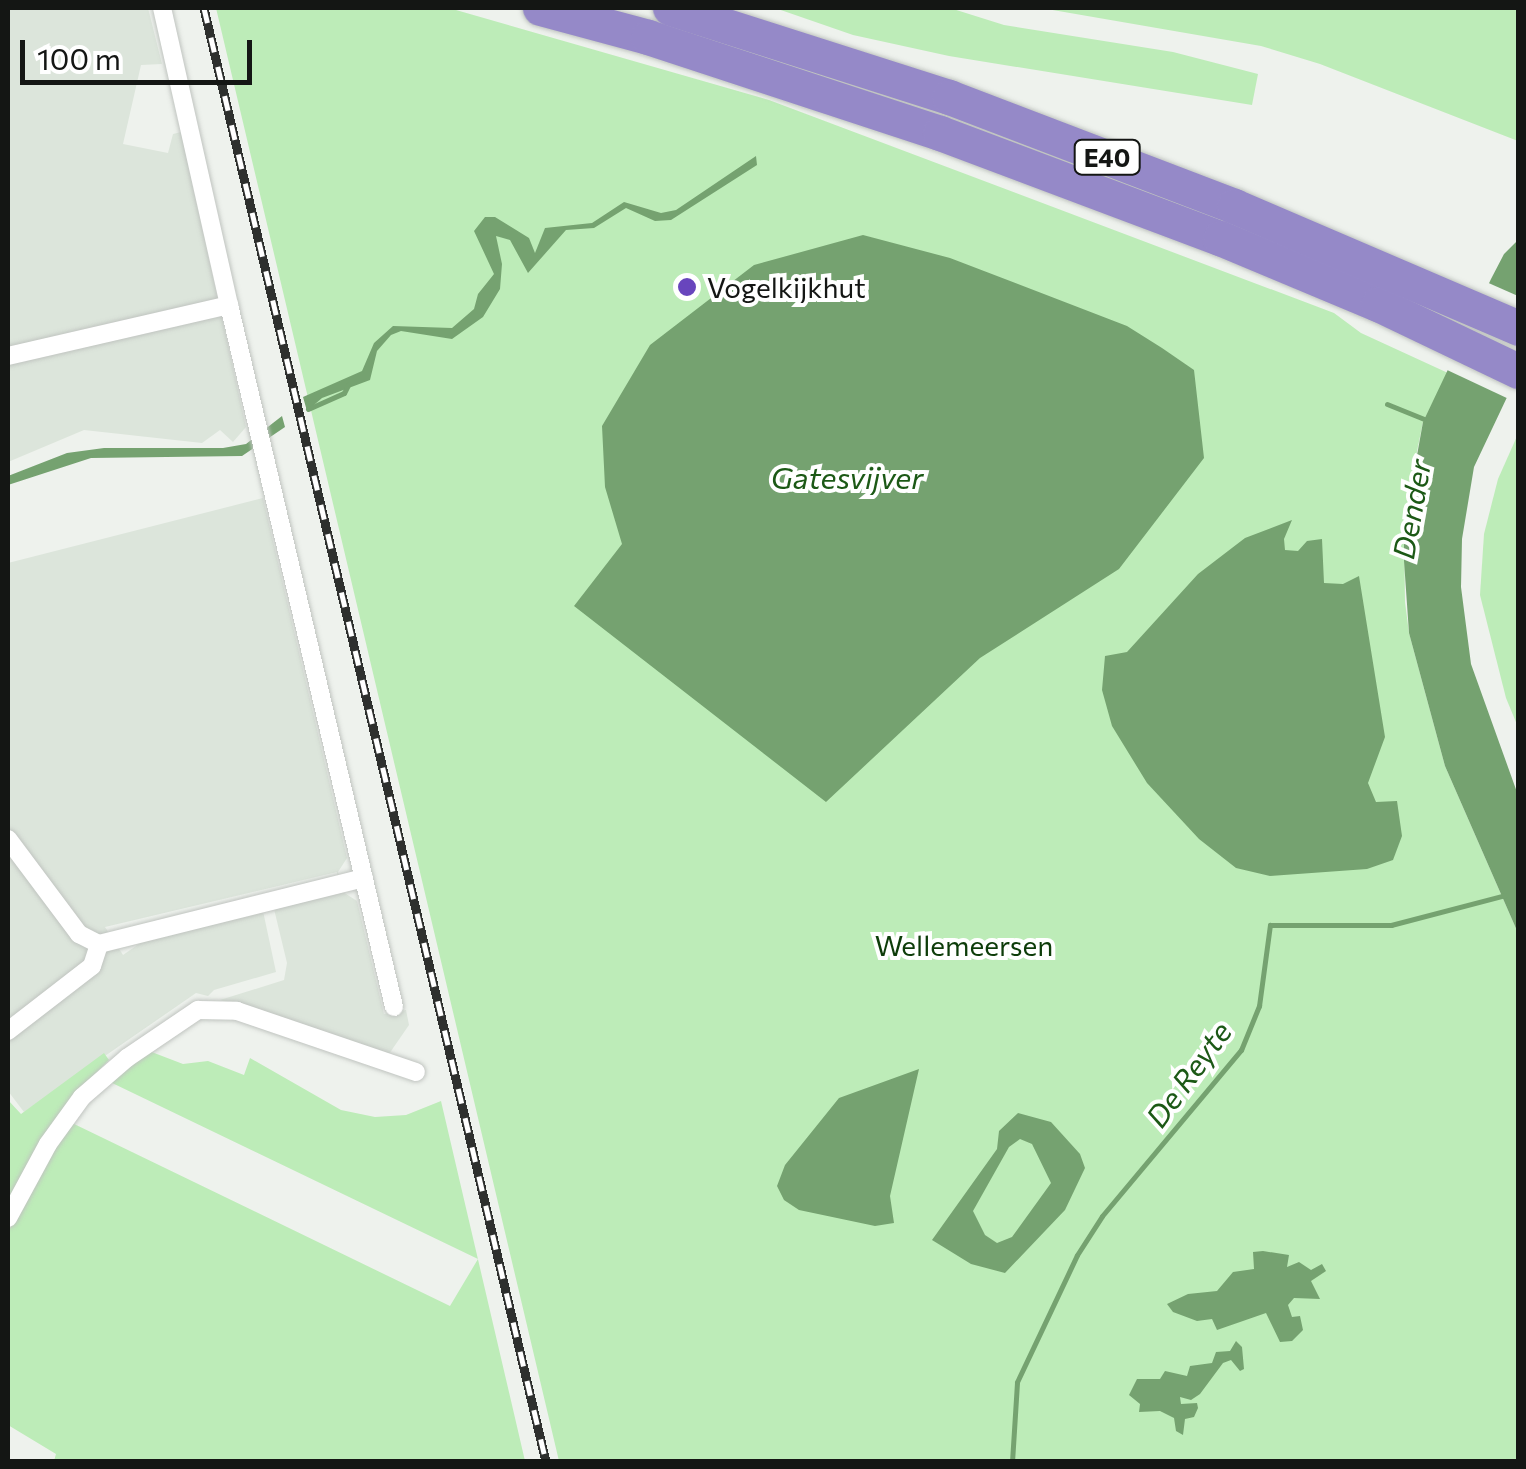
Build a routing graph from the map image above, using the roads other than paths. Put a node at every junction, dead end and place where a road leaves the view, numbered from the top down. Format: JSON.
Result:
{"nodes":[{"id":1,"x":162,"y":8,"type":"edge"},
{"id":2,"x":540,"y":8,"type":"edge"},
{"id":3,"x":670,"y":8,"type":"edge"},
{"id":4,"x":768,"y":56,"type":"junction"},
{"id":5,"x":812,"y":71,"type":"junction"},
{"id":6,"x":229,"y":304,"type":"junction"},
{"id":7,"x":1518,"y":328,"type":"edge"},
{"id":8,"x":8,"y":356,"type":"edge"},
{"id":9,"x":1518,"y":371,"type":"edge"},
{"id":10,"x":11,"y":850,"type":"edge"},
{"id":11,"x":364,"y":878,"type":"junction"},
{"id":12,"x":99,"y":944,"type":"junction"},
{"id":13,"x":394,"y":1006,"type":"dead end"},
{"id":14,"x":8,"y":1032,"type":"edge"},
{"id":15,"x":416,"y":1072,"type":"dead end"},
{"id":16,"x":8,"y":1218,"type":"edge"}],
"edges":[{"from":1,"to":6,"type":"street"},
{"from":2,"to":4,"type":"highway","number":"E40"},
{"from":3,"to":4,"type":"highway","number":"E40"},
{"from":4,"to":5,"type":"highway","number":"E40"},
{"from":5,"to":7,"type":"highway","number":"E40"},
{"from":5,"to":9,"type":"highway","number":"E40"},
{"from":6,"to":8,"type":"street"},
{"from":6,"to":11,"type":"street"},
{"from":10,"to":12,"type":"street"},
{"from":11,"to":12,"type":"street"},
{"from":11,"to":13,"type":"street"},
{"from":12,"to":14,"type":"street"},
{"from":15,"to":16,"type":"street"}]}
